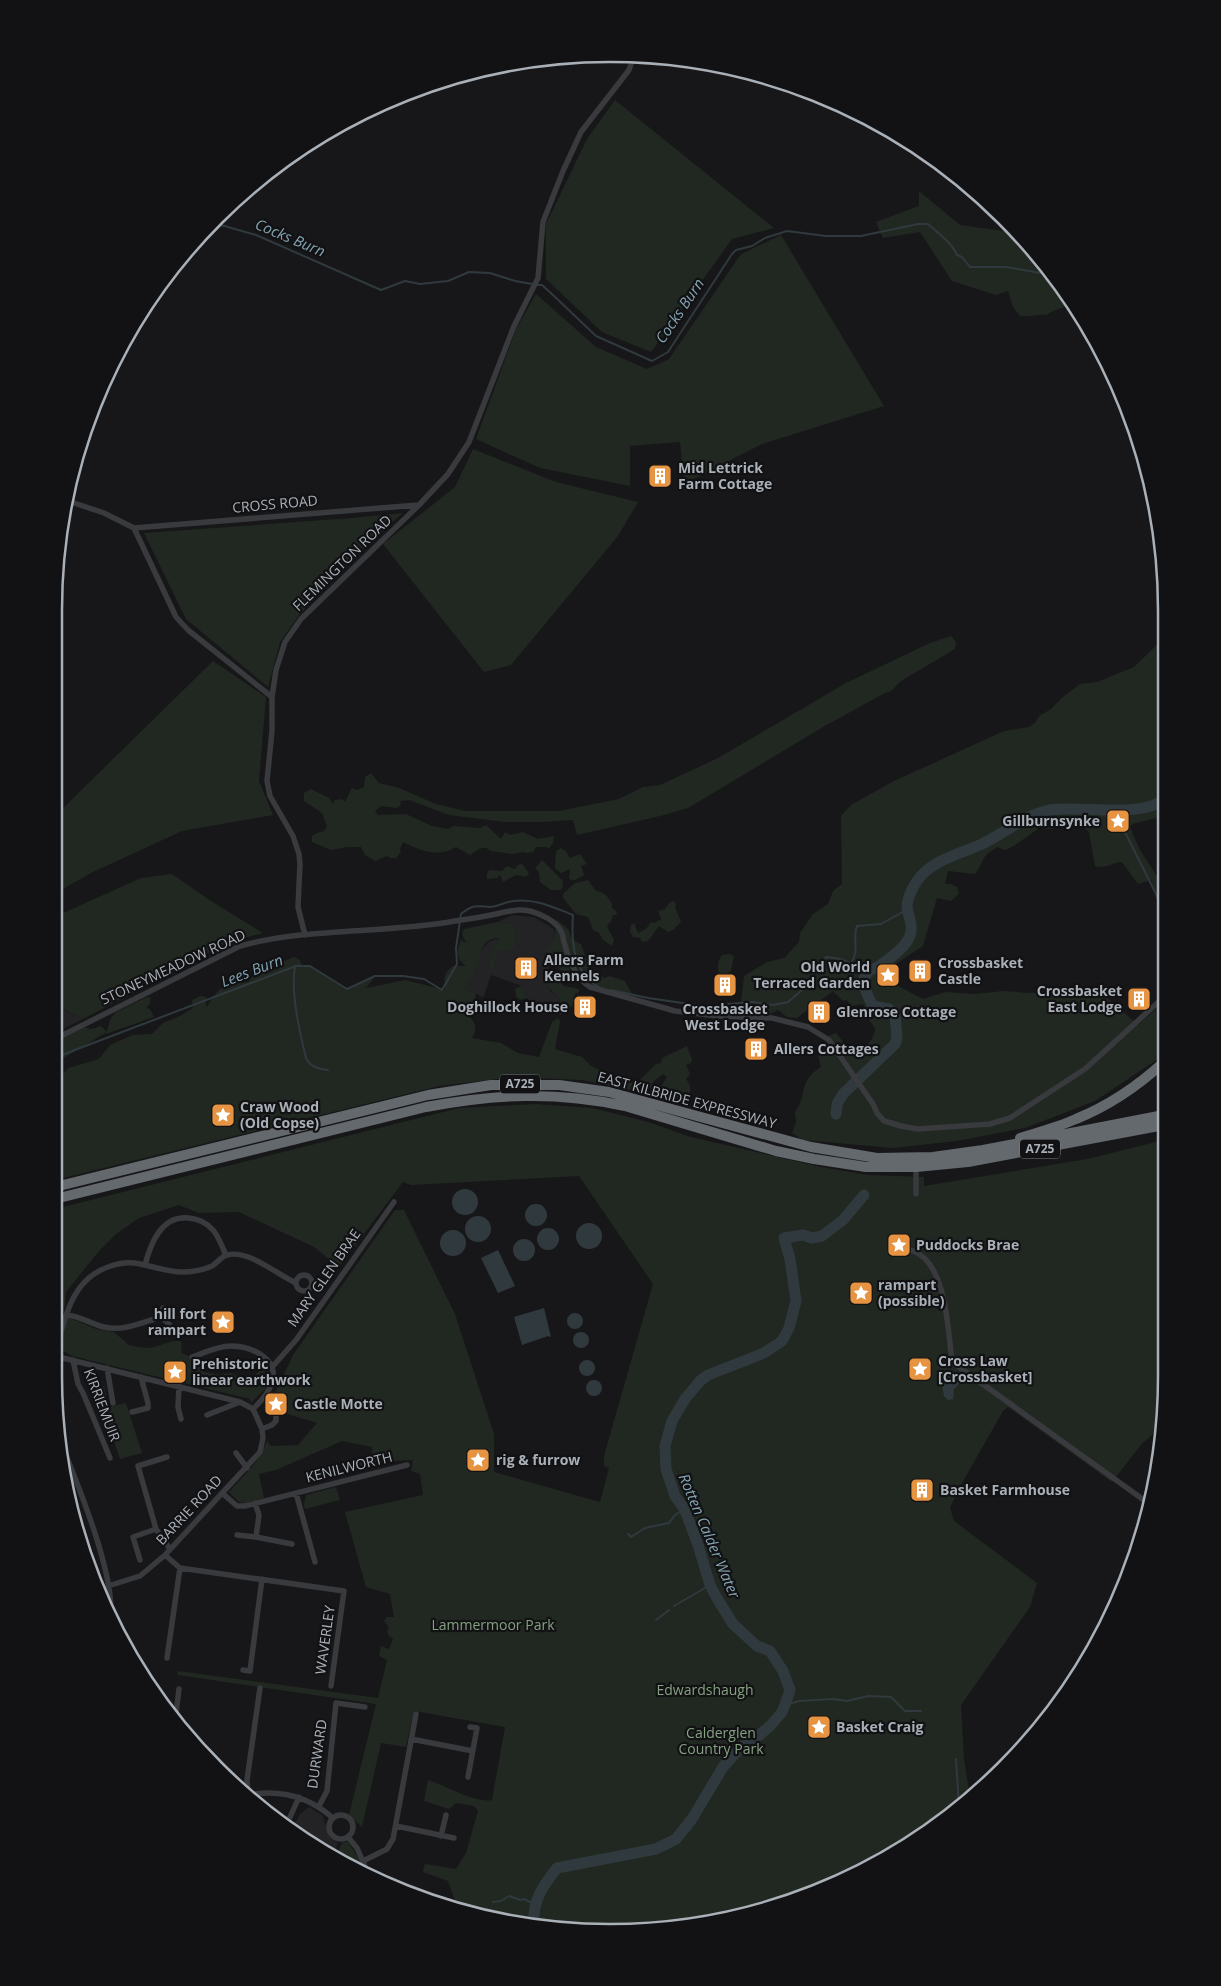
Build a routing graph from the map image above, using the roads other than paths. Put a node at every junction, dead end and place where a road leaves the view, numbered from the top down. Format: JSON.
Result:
{"nodes":[{"id":1,"x":631,"y":63,"type":"edge"},
{"id":2,"x":73,"y":503,"type":"edge"},
{"id":3,"x":419,"y":505,"type":"junction"},
{"id":4,"x":134,"y":528,"type":"junction"},
{"id":5,"x":272,"y":696,"type":"junction"},
{"id":6,"x":305,"y":935,"type":"junction"},
{"id":7,"x":1158,"y":1002,"type":"edge"},
{"id":8,"x":62,"y":1035,"type":"edge"},
{"id":9,"x":1158,"y":1066,"type":"edge"},
{"id":10,"x":1158,"y":1116,"type":"edge"},
{"id":11,"x":1158,"y":1126,"type":"edge"},
{"id":12,"x":984,"y":1150,"type":"junction"},
{"id":13,"x":916,"y":1167,"type":"junction"},
{"id":14,"x":62,"y":1185,"type":"edge"},
{"id":15,"x":916,"y":1194,"type":"dead end"},
{"id":16,"x":62,"y":1197,"type":"edge"},
{"id":17,"x":394,"y":1202,"type":"dead end"},
{"id":18,"x":890,"y":1250,"type":"dead end"},
{"id":19,"x":226,"y":1254,"type":"junction"},
{"id":20,"x":145,"y":1264,"type":"junction"},
{"id":21,"x":296,"y":1283,"type":"dead end"},
{"id":22,"x":163,"y":1308,"type":"dead end"},
{"id":23,"x":67,"y":1315,"type":"junction"},
{"id":24,"x":161,"y":1317,"type":"junction"},
{"id":25,"x":169,"y":1324,"type":"dead end"},
{"id":26,"x":62,"y":1328,"type":"edge"},
{"id":27,"x":192,"y":1357,"type":"dead end"},
{"id":28,"x":62,"y":1358,"type":"edge"},
{"id":29,"x":73,"y":1360,"type":"junction"},
{"id":30,"x":272,"y":1366,"type":"junction"},
{"id":31,"x":107,"y":1368,"type":"junction"},
{"id":32,"x":141,"y":1377,"type":"junction"},
{"id":33,"x":179,"y":1386,"type":"junction"},
{"id":34,"x":240,"y":1402,"type":"junction"},
{"id":35,"x":113,"y":1403,"type":"dead end"},
{"id":36,"x":276,"y":1404,"type":"dead end"},
{"id":37,"x":253,"y":1409,"type":"junction"},
{"id":38,"x":132,"y":1412,"type":"dead end"},
{"id":39,"x":207,"y":1415,"type":"dead end"},
{"id":40,"x":181,"y":1419,"type":"dead end"},
{"id":41,"x":262,"y":1429,"type":"junction"},
{"id":42,"x":236,"y":1453,"type":"dead end"},
{"id":43,"x":168,"y":1457,"type":"dead end"},
{"id":44,"x":110,"y":1458,"type":"dead end"},
{"id":45,"x":70,"y":1465,"type":"edge"},
{"id":46,"x":407,"y":1465,"type":"dead end"},
{"id":47,"x":246,"y":1468,"type":"junction"},
{"id":48,"x":222,"y":1493,"type":"junction"},
{"id":49,"x":296,"y":1493,"type":"junction"},
{"id":50,"x":1144,"y":1500,"type":"edge"},
{"id":51,"x":255,"y":1503,"type":"junction"},
{"id":52,"x":156,"y":1529,"type":"junction"},
{"id":53,"x":237,"y":1535,"type":"dead end"},
{"id":54,"x":256,"y":1537,"type":"junction"},
{"id":55,"x":292,"y":1544,"type":"dead end"},
{"id":56,"x":170,"y":1549,"type":"junction"},
{"id":57,"x":165,"y":1555,"type":"junction"},
{"id":58,"x":140,"y":1560,"type":"dead end"},
{"id":59,"x":315,"y":1562,"type":"dead end"},
{"id":60,"x":180,"y":1568,"type":"junction"},
{"id":61,"x":262,"y":1579,"type":"junction"},
{"id":62,"x":108,"y":1586,"type":"junction"},
{"id":63,"x":109,"y":1597,"type":"edge"},
{"id":64,"x":167,"y":1658,"type":"dead end"},
{"id":65,"x":243,"y":1670,"type":"dead end"},
{"id":66,"x":331,"y":1686,"type":"dead end"},
{"id":67,"x":260,"y":1688,"type":"dead end"},
{"id":68,"x":179,"y":1689,"type":"dead end"},
{"id":69,"x":365,"y":1707,"type":"dead end"},
{"id":70,"x":176,"y":1710,"type":"edge"},
{"id":71,"x":416,"y":1714,"type":"dead end"},
{"id":72,"x":470,"y":1727,"type":"dead end"},
{"id":73,"x":411,"y":1739,"type":"junction"},
{"id":74,"x":473,"y":1751,"type":"junction"},
{"id":75,"x":468,"y":1777,"type":"dead end"},
{"id":76,"x":247,"y":1786,"type":"edge"},
{"id":77,"x":257,"y":1794,"type":"edge"},
{"id":78,"x":299,"y":1797,"type":"junction"},
{"id":79,"x":319,"y":1806,"type":"junction"},
{"id":80,"x":446,"y":1815,"type":"dead end"},
{"id":81,"x":332,"y":1818,"type":"junction"},
{"id":82,"x":289,"y":1819,"type":"edge"},
{"id":83,"x":396,"y":1826,"type":"junction"},
{"id":84,"x":441,"y":1836,"type":"junction"},
{"id":85,"x":348,"y":1837,"type":"junction"},
{"id":86,"x":454,"y":1838,"type":"dead end"},
{"id":87,"x":363,"y":1860,"type":"junction"},
{"id":88,"x":365,"y":1865,"type":"edge"}],
"edges":[{"from":1,"to":3,"type":"street","name":"FLEMINGTON ROAD"},
{"from":2,"to":4,"type":"street"},
{"from":3,"to":4,"type":"street","name":"CROSS ROAD"},
{"from":3,"to":5,"type":"street","name":"FLEMINGTON ROAD"},
{"from":4,"to":5,"type":"street"},
{"from":5,"to":6,"type":"street","name":"FLEMINGTON ROAD"},
{"from":6,"to":7,"type":"street","name":"STONEYMEADOW ROAD"},
{"from":6,"to":8,"type":"street","name":"STONEYMEADOW ROAD"},
{"from":9,"to":12,"type":"highway"},
{"from":10,"to":12,"type":"highway","name":"EAST KILBRIDE EXPRESSWAY","number":"A725"},
{"from":11,"to":13,"type":"highway","name":"EAST KILBRIDE EXPRESSWAY","number":"A725"},
{"from":12,"to":14,"type":"highway","name":"EAST KILBRIDE EXPRESSWAY","number":"A725"},
{"from":13,"to":15,"type":"street"},
{"from":13,"to":16,"type":"highway","name":"EAST KILBRIDE EXPRESSWAY","number":"A725"},
{"from":17,"to":30,"type":"street","name":"MARY GLEN BRAE"},
{"from":18,"to":50,"type":"street"},
{"from":19,"to":20,"type":"street"},
{"from":19,"to":20,"type":"street"},
{"from":19,"to":21,"type":"street"},
{"from":20,"to":23,"type":"street"},
{"from":22,"to":24,"type":"street"},
{"from":23,"to":24,"type":"street"},
{"from":23,"to":26,"type":"street"},
{"from":24,"to":25,"type":"street"},
{"from":27,"to":30,"type":"street"},
{"from":28,"to":29,"type":"street"},
{"from":29,"to":31,"type":"street"},
{"from":29,"to":44,"type":"street","name":"KIRRIEMUIR"},
{"from":30,"to":37,"type":"street"},
{"from":31,"to":32,"type":"street"},
{"from":31,"to":35,"type":"street"},
{"from":32,"to":33,"type":"street"},
{"from":32,"to":38,"type":"street"},
{"from":33,"to":34,"type":"street"},
{"from":33,"to":40,"type":"street"},
{"from":34,"to":37,"type":"street"},
{"from":34,"to":39,"type":"street"},
{"from":36,"to":41,"type":"street"},
{"from":37,"to":41,"type":"street"},
{"from":41,"to":47,"type":"street","name":"BARRIE ROAD"},
{"from":42,"to":47,"type":"street"},
{"from":43,"to":52,"type":"street"},
{"from":45,"to":62,"type":"street"},
{"from":46,"to":49,"type":"street","name":"KENILWORTH"},
{"from":47,"to":48,"type":"street","name":"BARRIE ROAD"},
{"from":48,"to":51,"type":"street","name":"KENILWORTH"},
{"from":48,"to":56,"type":"street","name":"BARRIE ROAD"},
{"from":49,"to":51,"type":"street","name":"KENILWORTH"},
{"from":49,"to":59,"type":"street","name":"KENILWORTH"},
{"from":51,"to":54,"type":"street"},
{"from":52,"to":56,"type":"street"},
{"from":52,"to":58,"type":"street"},
{"from":53,"to":54,"type":"street"},
{"from":54,"to":55,"type":"street"},
{"from":56,"to":57,"type":"street","name":"BARRIE ROAD"},
{"from":57,"to":60,"type":"street"},
{"from":57,"to":62,"type":"street","name":"BARRIE ROAD"},
{"from":60,"to":61,"type":"street","name":"WAVERLEY"},
{"from":60,"to":64,"type":"street"},
{"from":61,"to":65,"type":"street"},
{"from":61,"to":66,"type":"street","name":"WAVERLEY"},
{"from":62,"to":63,"type":"street"},
{"from":67,"to":76,"type":"street"},
{"from":68,"to":70,"type":"street"},
{"from":69,"to":79,"type":"street","name":"DURWARD"},
{"from":71,"to":73,"type":"street"},
{"from":72,"to":74,"type":"street"},
{"from":73,"to":74,"type":"street"},
{"from":73,"to":83,"type":"street"},
{"from":74,"to":75,"type":"street"},
{"from":77,"to":78,"type":"street"},
{"from":78,"to":79,"type":"street"},
{"from":78,"to":82,"type":"street"},
{"from":79,"to":81,"type":"street"},
{"from":80,"to":84,"type":"street"},
{"from":81,"to":85,"type":"street"},
{"from":81,"to":85,"type":"street"},
{"from":83,"to":84,"type":"street"},
{"from":83,"to":87,"type":"street"},
{"from":84,"to":86,"type":"street"},
{"from":85,"to":87,"type":"street"},
{"from":87,"to":88,"type":"street"}]}
